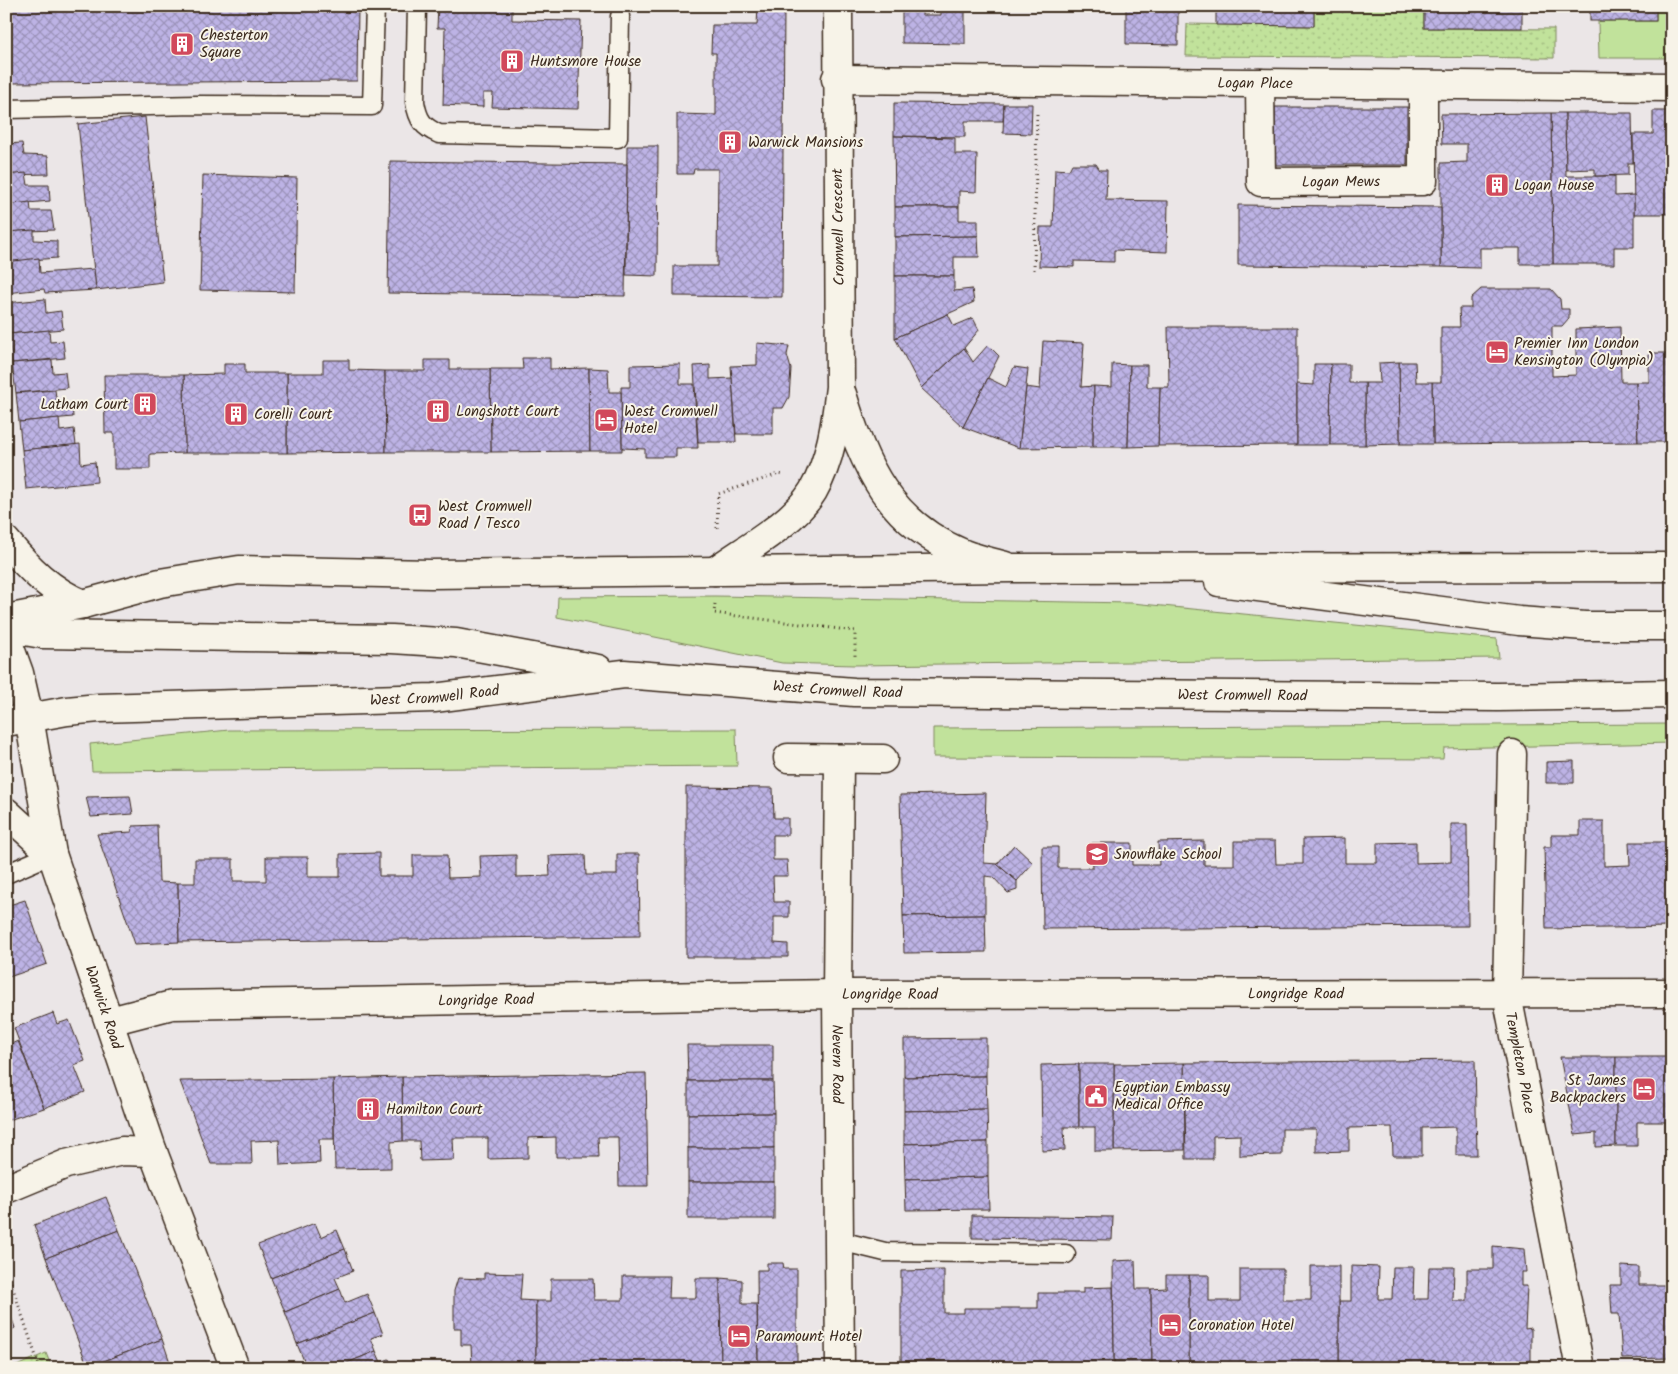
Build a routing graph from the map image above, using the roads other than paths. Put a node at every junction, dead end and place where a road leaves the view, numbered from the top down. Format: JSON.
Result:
{"nodes":[{"id":1,"x":375,"y":6,"type":"edge"},
{"id":2,"x":417,"y":6,"type":"edge"},
{"id":3,"x":838,"y":6,"type":"edge"},
{"id":4,"x":620,"y":16,"type":"dead end"},
{"id":5,"x":836,"y":79,"type":"junction"},
{"id":6,"x":1260,"y":83,"type":"junction"},
{"id":7,"x":1423,"y":85,"type":"junction"},
{"id":8,"x":1672,"y":88,"type":"edge"},
{"id":9,"x":6,"y":109,"type":"edge"},
{"id":10,"x":840,"y":387,"type":"junction"},
{"id":11,"x":6,"y":541,"type":"edge"},
{"id":12,"x":1672,"y":567,"type":"edge"},
{"id":13,"x":1013,"y":568,"type":"junction"},
{"id":14,"x":1111,"y":568,"type":"junction"},
{"id":15,"x":715,"y":583,"type":"junction"},
{"id":16,"x":84,"y":604,"type":"junction"},
{"id":17,"x":6,"y":619,"type":"edge"},
{"id":18,"x":6,"y":623,"type":"edge"},
{"id":19,"x":1672,"y":626,"type":"edge"},
{"id":20,"x":6,"y":637,"type":"edge"},
{"id":21,"x":624,"y":674,"type":"junction"},
{"id":22,"x":1672,"y":694,"type":"edge"},
{"id":23,"x":18,"y":720,"type":"edge"},
{"id":24,"x":1512,"y":754,"type":"dead end"},
{"id":25,"x":788,"y":758,"type":"dead end"},
{"id":26,"x":839,"y":759,"type":"junction"},
{"id":27,"x":883,"y":759,"type":"dead end"},
{"id":28,"x":6,"y":812,"type":"edge"},
{"id":29,"x":52,"y":854,"type":"junction"},
{"id":30,"x":6,"y":874,"type":"edge"},
{"id":31,"x":1672,"y":993,"type":"edge"},
{"id":32,"x":837,"y":994,"type":"junction"},
{"id":33,"x":1507,"y":995,"type":"junction"},
{"id":34,"x":110,"y":1022,"type":"junction"},
{"id":35,"x":153,"y":1152,"type":"junction"},
{"id":36,"x":6,"y":1189,"type":"edge"},
{"id":37,"x":840,"y":1241,"type":"junction"},
{"id":38,"x":1066,"y":1254,"type":"dead end"},
{"id":39,"x":235,"y":1368,"type":"edge"},
{"id":40,"x":840,"y":1368,"type":"edge"},
{"id":41,"x":1580,"y":1368,"type":"edge"}],
"edges":[{"from":1,"to":9,"type":"lane"},
{"from":2,"to":4,"type":"lane"},
{"from":3,"to":5,"type":"main road","name":"Cromwell Crescent"},
{"from":5,"to":6,"type":"main road","name":"Logan Place"},
{"from":5,"to":10,"type":"main road","name":"Cromwell Crescent"},
{"from":6,"to":7,"type":"main road","name":"Logan Place"},
{"from":6,"to":7,"type":"main road","name":"Logan Mews"},
{"from":7,"to":8,"type":"main road","name":"Logan Place"},
{"from":10,"to":13,"type":"main road","name":"Cromwell Crescent"},
{"from":10,"to":15,"type":"main road","name":"Cromwell Crescent"},
{"from":11,"to":16,"type":"main road"},
{"from":12,"to":14,"type":"main road"},
{"from":13,"to":14,"type":"main road"},
{"from":13,"to":15,"type":"main road"},
{"from":14,"to":19,"type":"main road"},
{"from":15,"to":16,"type":"main road"},
{"from":16,"to":17,"type":"main road"},
{"from":18,"to":21,"type":"main road"},
{"from":20,"to":23,"type":"main road","name":"Warwick Road"},
{"from":21,"to":22,"type":"main road","name":"West Cromwell Road"},
{"from":21,"to":23,"type":"main road","name":"West Cromwell Road"},
{"from":23,"to":29,"type":"main road","name":"Warwick Road"},
{"from":24,"to":33,"type":"main road","name":"Templeton Place"},
{"from":25,"to":26,"type":"main road"},
{"from":26,"to":27,"type":"main road"},
{"from":26,"to":32,"type":"main road","name":"Nevern Road"},
{"from":28,"to":29,"type":"main road"},
{"from":29,"to":30,"type":"lane"},
{"from":29,"to":34,"type":"main road","name":"Warwick Road"},
{"from":31,"to":33,"type":"main road","name":"Longridge Road"},
{"from":32,"to":33,"type":"main road","name":"Longridge Road"},
{"from":32,"to":34,"type":"main road","name":"Longridge Road"},
{"from":32,"to":37,"type":"main road","name":"Nevern Road"},
{"from":33,"to":41,"type":"main road","name":"Templeton Place"},
{"from":34,"to":35,"type":"main road","name":"Warwick Road"},
{"from":35,"to":36,"type":"main road"},
{"from":35,"to":39,"type":"main road","name":"Warwick Road"},
{"from":37,"to":38,"type":"lane"},
{"from":37,"to":40,"type":"main road","name":"Nevern Road"}]}
